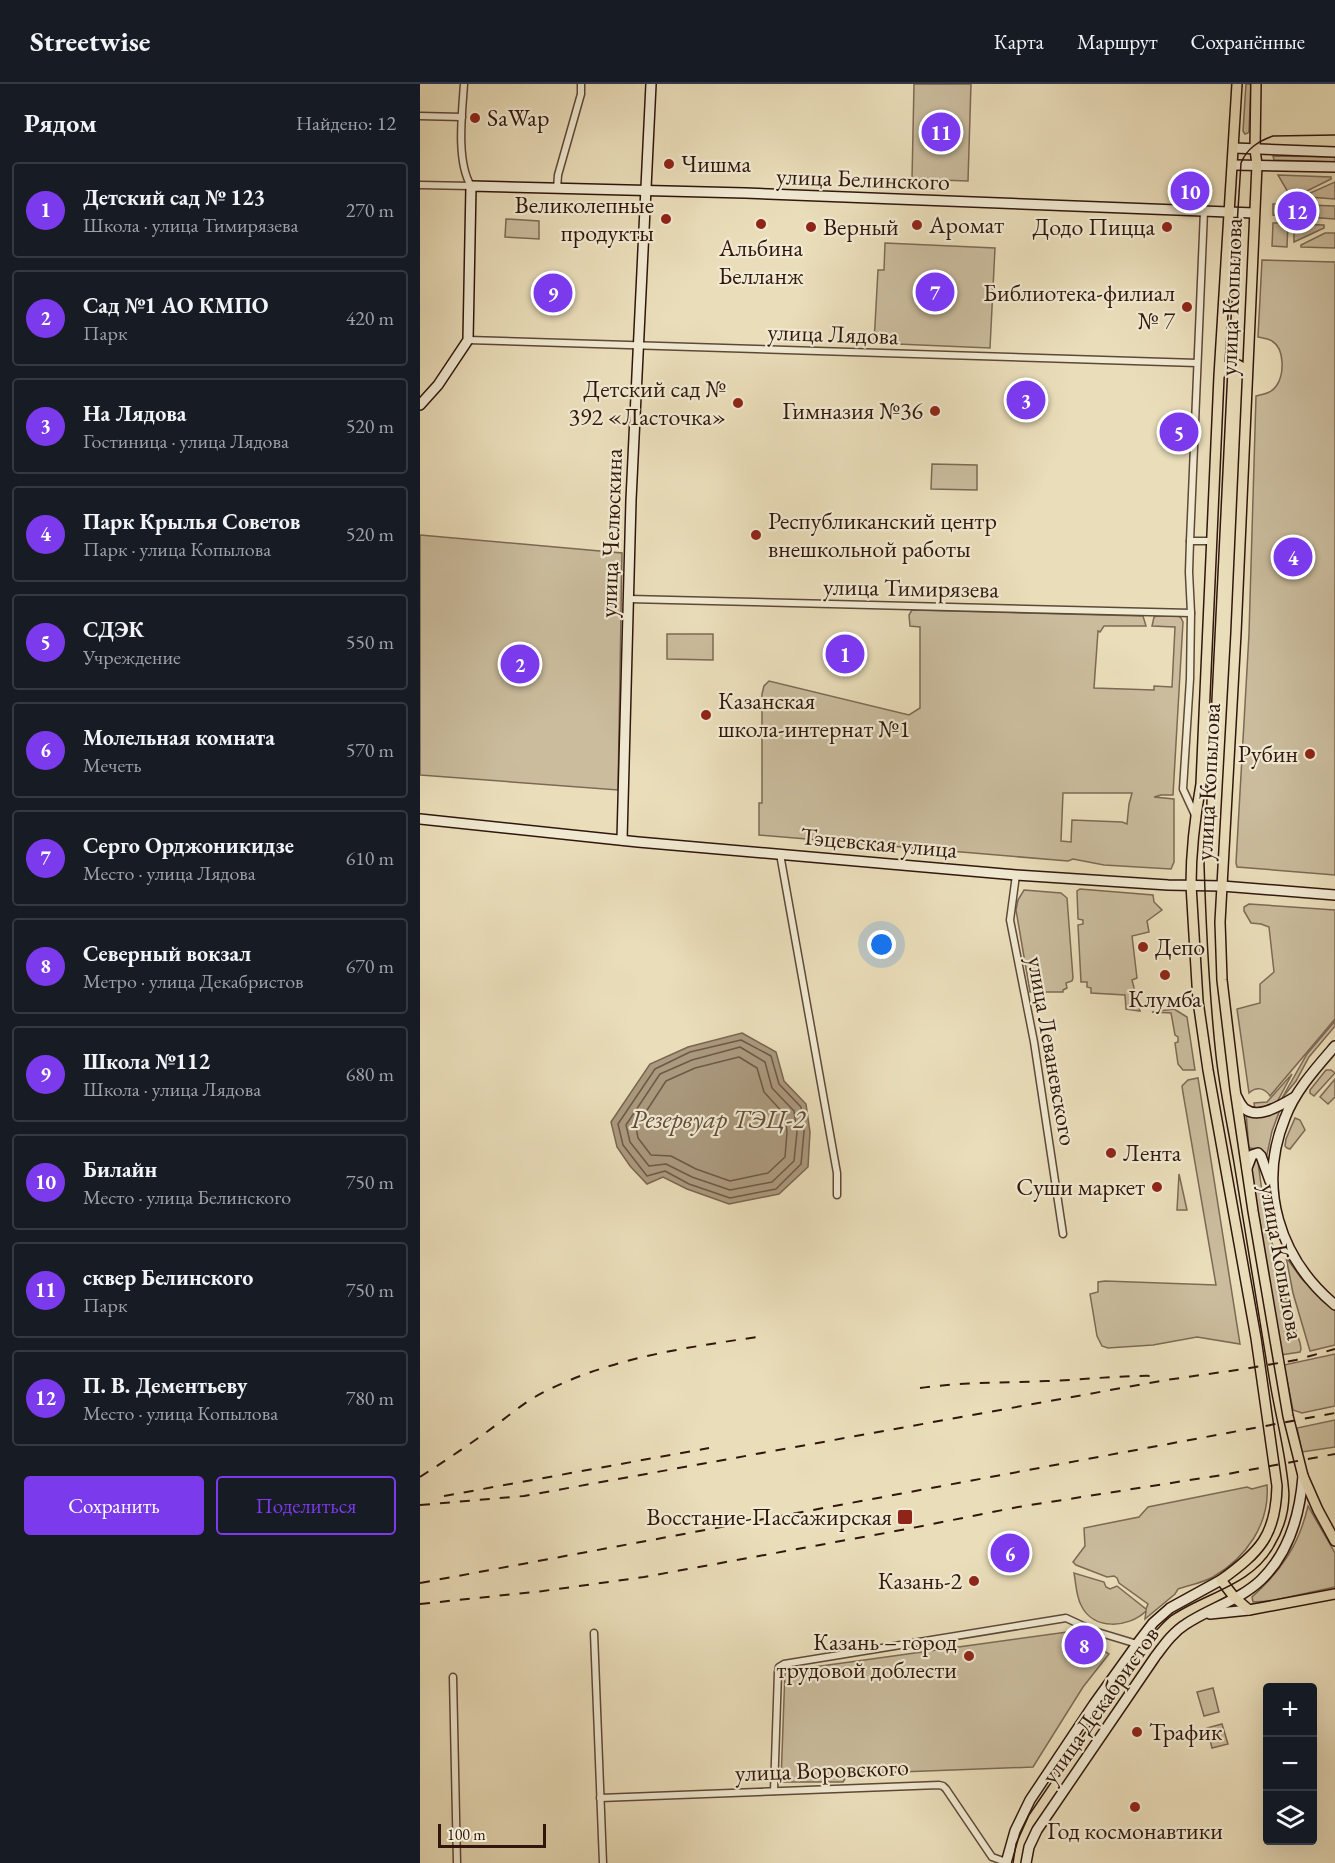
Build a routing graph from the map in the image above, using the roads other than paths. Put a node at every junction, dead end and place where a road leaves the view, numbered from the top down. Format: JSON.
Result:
{"nodes":[{"id":1,"x":464,"y":84,"type":"edge"},
{"id":2,"x":581,"y":84,"type":"edge"},
{"id":3,"x":651,"y":84,"type":"edge"},
{"id":4,"x":1237,"y":84,"type":"edge"},
{"id":5,"x":1256,"y":84,"type":"edge"},
{"id":6,"x":420,"y":116,"type":"edge"},
{"id":7,"x":462,"y":117,"type":"junction"},
{"id":8,"x":1234,"y":148,"type":"junction"},
{"id":9,"x":1255,"y":149,"type":"junction"},
{"id":10,"x":1335,"y":152,"type":"edge"},
{"id":11,"x":1233,"y":165,"type":"junction"},
{"id":12,"x":1257,"y":165,"type":"junction"},
{"id":13,"x":1335,"y":167,"type":"edge"},
{"id":14,"x":420,"y":185,"type":"edge"},
{"id":15,"x":471,"y":186,"type":"junction"},
{"id":16,"x":557,"y":189,"type":"junction"},
{"id":17,"x":647,"y":190,"type":"junction"},
{"id":18,"x":1204,"y":212,"type":"junction"},
{"id":19,"x":1229,"y":213,"type":"junction"},
{"id":20,"x":1254,"y":213,"type":"junction"},
{"id":21,"x":468,"y":340,"type":"junction"},
{"id":22,"x":638,"y":346,"type":"junction"},
{"id":23,"x":1197,"y":363,"type":"junction"},
{"id":24,"x":1220,"y":376,"type":"junction"},
{"id":25,"x":1247,"y":377,"type":"junction"},
{"id":26,"x":420,"y":405,"type":"edge"},
{"id":27,"x":1190,"y":541,"type":"junction"},
{"id":28,"x":1211,"y":542,"type":"junction"},
{"id":29,"x":629,"y":599,"type":"junction"},
{"id":30,"x":1191,"y":613,"type":"junction"},
{"id":31,"x":1195,"y":815,"type":"junction"},
{"id":32,"x":420,"y":819,"type":"edge"},
{"id":33,"x":622,"y":840,"type":"junction"},
{"id":34,"x":780,"y":854,"type":"junction"},
{"id":35,"x":1016,"y":874,"type":"junction"},
{"id":36,"x":1191,"y":885,"type":"junction"},
{"id":37,"x":1222,"y":886,"type":"junction"},
{"id":38,"x":1335,"y":895,"type":"edge"},
{"id":39,"x":1335,"y":1046,"type":"edge"},
{"id":40,"x":1235,"y":1094,"type":"junction"},
{"id":41,"x":1295,"y":1097,"type":"junction"},
{"id":42,"x":1247,"y":1171,"type":"junction"},
{"id":43,"x":1274,"y":1192,"type":"junction"},
{"id":44,"x":837,"y":1195,"type":"dead end"},
{"id":45,"x":1063,"y":1234,"type":"dead end"},
{"id":46,"x":1335,"y":1305,"type":"edge"},
{"id":47,"x":1256,"y":1338,"type":"joint"},
{"id":48,"x":1303,"y":1476,"type":"junction"},
{"id":49,"x":1335,"y":1541,"type":"edge"},
{"id":50,"x":1221,"y":1580,"type":"junction"},
{"id":51,"x":1335,"y":1594,"type":"edge"},
{"id":52,"x":1234,"y":1598,"type":"junction"},
{"id":53,"x":1249,"y":1610,"type":"junction"},
{"id":54,"x":1205,"y":1614,"type":"junction"},
{"id":55,"x":594,"y":1634,"type":"dead end"},
{"id":56,"x":1137,"y":1644,"type":"junction"},
{"id":57,"x":453,"y":1677,"type":"dead end"},
{"id":58,"x":774,"y":1791,"type":"junction"},
{"id":59,"x":600,"y":1798,"type":"junction"},
{"id":60,"x":457,"y":1863,"type":"edge"},
{"id":61,"x":603,"y":1863,"type":"edge"},
{"id":62,"x":1006,"y":1863,"type":"edge"},
{"id":63,"x":1026,"y":1863,"type":"edge"}],
"edges":[{"from":1,"to":7,"type":"street"},
{"from":2,"to":16,"type":"street"},
{"from":3,"to":17,"type":"main road","name":"улица Челюскина"},
{"from":4,"to":8,"type":"main road","name":"улица Копылова"},
{"from":5,"to":9,"type":"main road","name":"улица Копылова"},
{"from":6,"to":7,"type":"street"},
{"from":7,"to":15,"type":"street"},
{"from":8,"to":9,"type":"main road"},
{"from":8,"to":11,"type":"main road","name":"улица Копылова"},
{"from":9,"to":10,"type":"main road"},
{"from":9,"to":12,"type":"main road","name":"улица Копылова"},
{"from":11,"to":12,"type":"main road"},
{"from":11,"to":19,"type":"main road","name":"улица Копылова"},
{"from":12,"to":13,"type":"main road"},
{"from":12,"to":20,"type":"main road","name":"улица Копылова"},
{"from":14,"to":15,"type":"street","name":"улица Белинского"},
{"from":15,"to":16,"type":"main road","name":"улица Белинского"},
{"from":15,"to":21,"type":"main road"},
{"from":16,"to":17,"type":"main road","name":"улица Белинского"},
{"from":17,"to":18,"type":"main road","name":"улица Белинского"},
{"from":17,"to":22,"type":"main road","name":"улица Челюскина"},
{"from":18,"to":19,"type":"main road","name":"улица Белинского"},
{"from":18,"to":23,"type":"street","name":"улица Копылова"},
{"from":19,"to":20,"type":"main road","name":"улица Белинского"},
{"from":19,"to":24,"type":"main road","name":"улица Копылова"},
{"from":20,"to":25,"type":"main road","name":"улица Копылова"},
{"from":21,"to":22,"type":"street","name":"улица Лядова"},
{"from":21,"to":26,"type":"main road"},
{"from":22,"to":23,"type":"street","name":"улица Лядова"},
{"from":22,"to":29,"type":"main road","name":"улица Челюскина"},
{"from":23,"to":27,"type":"street","name":"улица Копылова"},
{"from":24,"to":25,"type":"main road"},
{"from":24,"to":28,"type":"main road","name":"улица Копылова"},
{"from":25,"to":37,"type":"main road","name":"улица Копылова"},
{"from":27,"to":28,"type":"street"},
{"from":27,"to":30,"type":"street","name":"улица Копылова"},
{"from":28,"to":31,"type":"main road","name":"улица Копылова"},
{"from":29,"to":30,"type":"street","name":"улица Тимирязева"},
{"from":29,"to":33,"type":"main road","name":"улица Челюскина"},
{"from":30,"to":31,"type":"street","name":"улица Копылова"},
{"from":31,"to":36,"type":"main road","name":"улица Копылова"},
{"from":32,"to":33,"type":"main road","name":"Тэцевская улица"},
{"from":33,"to":34,"type":"main road","name":"Тэцевская улица"},
{"from":34,"to":35,"type":"main road","name":"Тэцевская улица"},
{"from":34,"to":44,"type":"street"},
{"from":35,"to":36,"type":"main road","name":"Тэцевская улица"},
{"from":35,"to":45,"type":"street","name":"улица Леваневского"},
{"from":36,"to":37,"type":"main road","name":"Тэцевская улица"},
{"from":36,"to":47,"type":"main road","name":"улица Копылова"},
{"from":37,"to":38,"type":"main road","name":"Тэцевская улица"},
{"from":37,"to":40,"type":"main road","name":"улица Копылова"},
{"from":39,"to":41,"type":"main road"},
{"from":40,"to":41,"type":"main road"},
{"from":40,"to":42,"type":"main road","name":"улица Копылова"},
{"from":41,"to":43,"type":"main road"},
{"from":42,"to":43,"type":"main road"},
{"from":42,"to":48,"type":"main road","name":"улица Копылова"},
{"from":43,"to":46,"type":"main road"},
{"from":47,"to":50,"type":"main road","name":"улица Декабристов"},
{"from":48,"to":49,"type":"main road","name":"улица Копылова"},
{"from":48,"to":52,"type":"main road","name":"улица Декабристов"},
{"from":50,"to":52,"type":"main road"},
{"from":50,"to":56,"type":"main road","name":"улица Декабристов"},
{"from":51,"to":53,"type":"main road"},
{"from":52,"to":53,"type":"main road"},
{"from":52,"to":54,"type":"main road","name":"улица Декабристов"},
{"from":53,"to":54,"type":"main road"},
{"from":54,"to":63,"type":"main road","name":"улица Декабристов"},
{"from":55,"to":59,"type":"street"},
{"from":56,"to":58,"type":"street"},
{"from":56,"to":62,"type":"main road","name":"улица Декабристов"},
{"from":57,"to":60,"type":"street"},
{"from":58,"to":59,"type":"street","name":"улица Воровского"},
{"from":58,"to":62,"type":"street","name":"улица Воровского"},
{"from":59,"to":61,"type":"street"}]}
